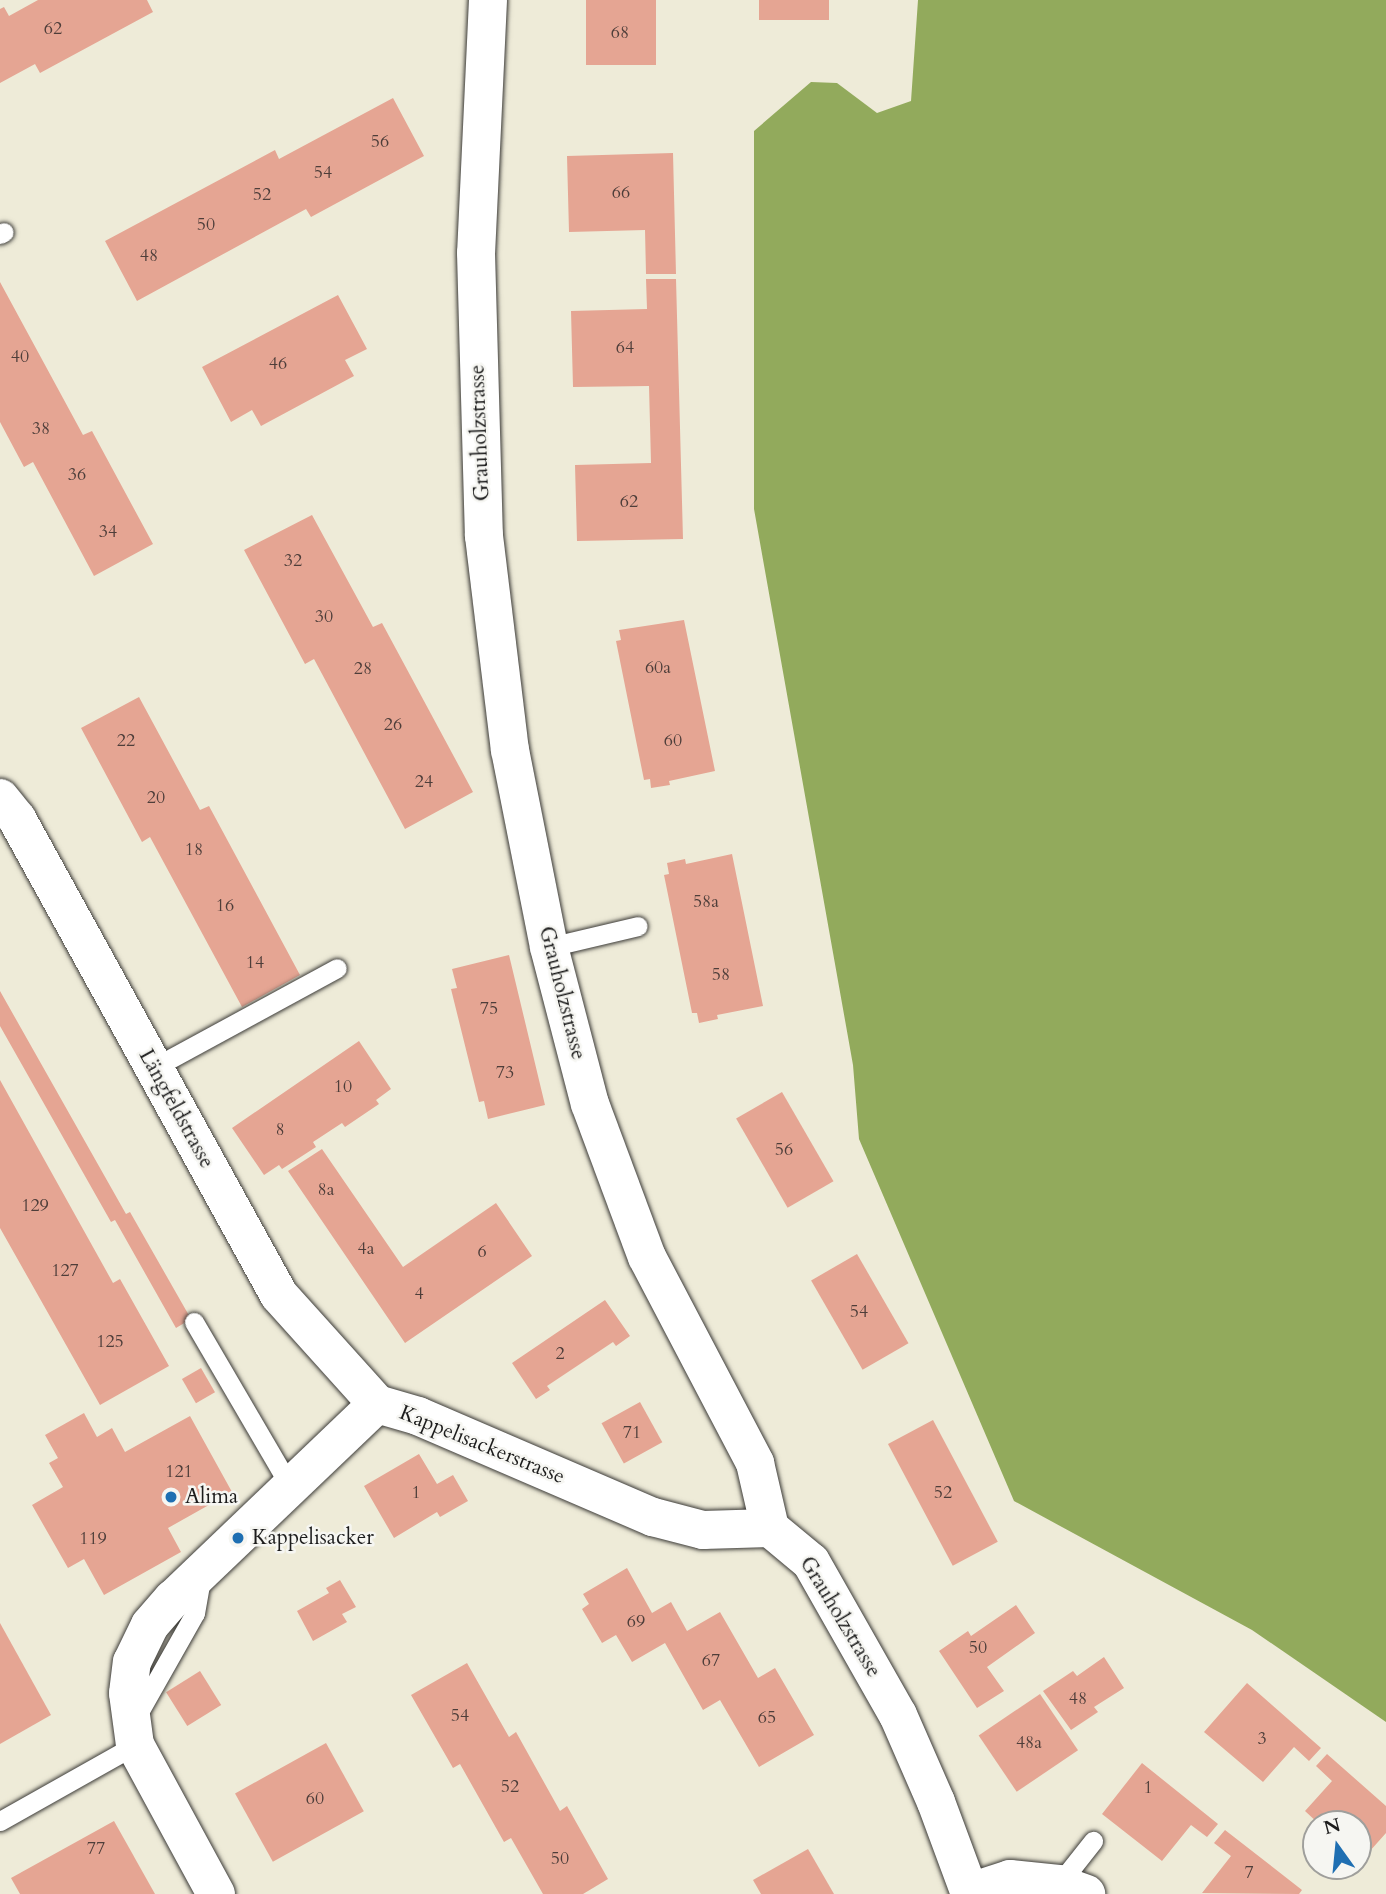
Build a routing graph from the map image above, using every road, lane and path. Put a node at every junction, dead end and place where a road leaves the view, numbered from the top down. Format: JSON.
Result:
{"nodes":[{"id":1,"x":488,"y":0,"type":"edge"},
{"id":2,"x":0,"y":797,"type":"edge"},
{"id":3,"x":638,"y":926,"type":"dead end"},
{"id":4,"x":549,"y":947,"type":"junction"},
{"id":5,"x":337,"y":968,"type":"dead end"},
{"id":6,"x":153,"y":1068,"type":"junction"},
{"id":7,"x":194,"y":1322,"type":"dead end"},
{"id":8,"x":377,"y":1404,"type":"junction"},
{"id":9,"x":290,"y":1486,"type":"junction"},
{"id":10,"x":770,"y":1528,"type":"junction"},
{"id":11,"x":132,"y":1736,"type":"junction"},
{"id":12,"x":0,"y":1821,"type":"edge"},
{"id":13,"x":1093,"y":1841,"type":"dead end"},
{"id":14,"x":1072,"y":1889,"type":"edge"},
{"id":15,"x":970,"y":1893,"type":"edge"},
{"id":16,"x":216,"y":1894,"type":"edge"}],
"edges":[{"from":1,"to":4,"type":"street","name":"Grauholzstrasse"},
{"from":2,"to":6,"type":"street","name":"Längfeldstrasse"},
{"from":3,"to":4,"type":"lane"},
{"from":4,"to":10,"type":"street","name":"Grauholzstrasse"},
{"from":5,"to":6,"type":"lane"},
{"from":6,"to":8,"type":"street","name":"Längfeldstrasse"},
{"from":7,"to":9,"type":"lane"},
{"from":8,"to":9,"type":"street","name":"Kappelisackerstrasse"},
{"from":8,"to":10,"type":"street","name":"Kappelisackerstrasse"},
{"from":9,"to":11,"type":"street","name":"Kappelisackerstrasse"},
{"from":10,"to":15,"type":"street","name":"Grauholzstrasse"},
{"from":11,"to":12,"type":"lane"},
{"from":11,"to":16,"type":"street","name":"Kappelisackerstrasse"},
{"from":13,"to":14,"type":"lane"},
{"from":14,"to":15,"type":"street"}]}
